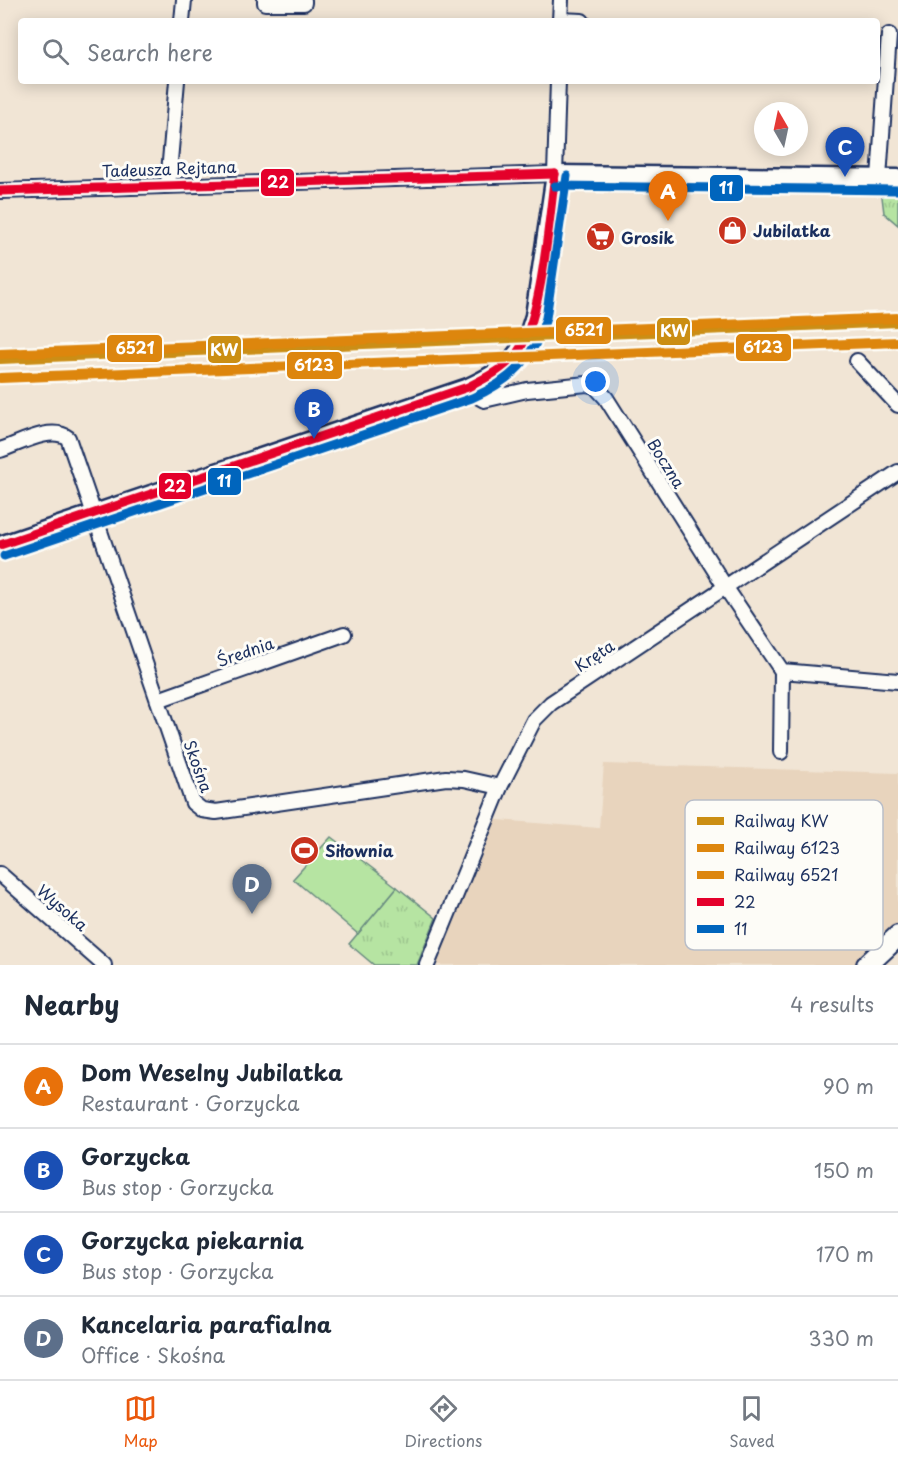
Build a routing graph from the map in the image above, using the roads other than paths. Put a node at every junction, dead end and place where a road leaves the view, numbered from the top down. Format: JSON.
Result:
{"nodes":[{"id":1,"x":184,"y":0,"type":"edge"},
{"id":2,"x":265,"y":0,"type":"edge"},
{"id":3,"x":304,"y":0,"type":"edge"},
{"id":4,"x":561,"y":0,"type":"edge"},
{"id":5,"x":182,"y":18,"type":"edge"},
{"id":6,"x":560,"y":18,"type":"edge"},
{"id":7,"x":888,"y":35,"type":"edge"},
{"id":8,"x":177,"y":84,"type":"edge"},
{"id":9,"x":558,"y":84,"type":"edge"},
{"id":10,"x":555,"y":174,"type":"junction"},
{"id":11,"x":879,"y":178,"type":"junction"},
{"id":12,"x":898,"y":178,"type":"edge"},
{"id":13,"x":168,"y":184,"type":"junction"},
{"id":14,"x":0,"y":191,"type":"edge"},
{"id":15,"x":857,"y":361,"type":"dead end"},
{"id":16,"x":468,"y":387,"type":"junction"},
{"id":17,"x":898,"y":405,"type":"edge"},
{"id":18,"x":0,"y":450,"type":"edge"},
{"id":19,"x":898,"y":472,"type":"edge"},
{"id":20,"x":96,"y":513,"type":"junction"},
{"id":21,"x":0,"y":545,"type":"edge"},
{"id":22,"x":726,"y":588,"type":"junction"},
{"id":23,"x":344,"y":634,"type":"dead end"},
{"id":24,"x":782,"y":672,"type":"junction"},
{"id":25,"x":898,"y":681,"type":"edge"},
{"id":26,"x":158,"y":700,"type":"junction"},
{"id":27,"x":780,"y":752,"type":"dead end"},
{"id":28,"x":500,"y":786,"type":"junction"},
{"id":29,"x":0,"y":874,"type":"edge"},
{"id":30,"x":898,"y":936,"type":"edge"},
{"id":31,"x":104,"y":965,"type":"edge"},
{"id":32,"x":427,"y":965,"type":"edge"},
{"id":33,"x":867,"y":965,"type":"edge"}],
"edges":[{"from":1,"to":5,"type":"street"},
{"from":2,"to":3,"type":"street"},
{"from":4,"to":6,"type":"street"},
{"from":7,"to":11,"type":"street"},
{"from":8,"to":13,"type":"street"},
{"from":9,"to":10,"type":"street"},
{"from":10,"to":11,"type":"street"},
{"from":10,"to":13,"type":"street","name":"Tadeusza Rejtana"},
{"from":10,"to":16,"type":"street"},
{"from":11,"to":12,"type":"street"},
{"from":13,"to":14,"type":"street","name":"Tadeusza Rejtana"},
{"from":15,"to":17,"type":"street"},
{"from":16,"to":20,"type":"street"},
{"from":16,"to":22,"type":"street","name":"Boczna"},
{"from":18,"to":20,"type":"street","name":"Skośna"},
{"from":19,"to":22,"type":"street","name":"Kręta"},
{"from":20,"to":21,"type":"street"},
{"from":20,"to":26,"type":"street","name":"Skośna"},
{"from":22,"to":24,"type":"street","name":"Boczna"},
{"from":22,"to":28,"type":"street","name":"Kręta"},
{"from":23,"to":26,"type":"street","name":"Średnia"},
{"from":24,"to":25,"type":"street"},
{"from":24,"to":27,"type":"street"},
{"from":26,"to":28,"type":"street","name":"Skośna"},
{"from":28,"to":32,"type":"street","name":"Kręta"},
{"from":29,"to":31,"type":"street","name":"Wysoka"},
{"from":30,"to":33,"type":"main road"}]}
